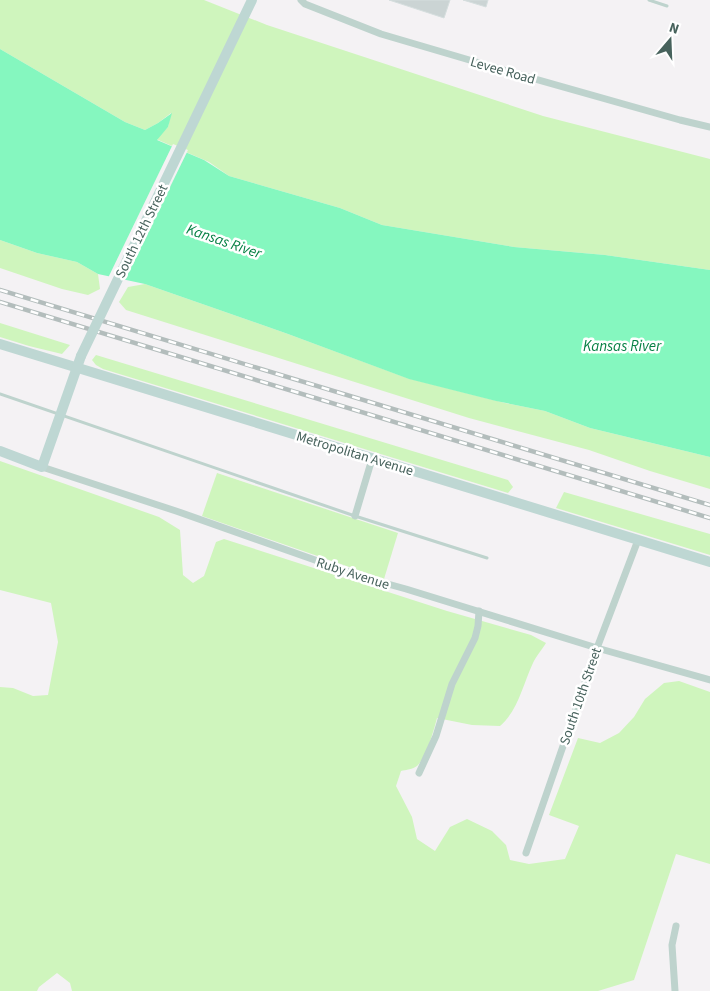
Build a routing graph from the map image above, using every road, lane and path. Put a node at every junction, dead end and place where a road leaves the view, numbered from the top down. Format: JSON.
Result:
{"nodes":[{"id":1,"x":252,"y":0,"type":"edge"},
{"id":2,"x":301,"y":0,"type":"edge"},
{"id":3,"x":649,"y":0,"type":"edge"},
{"id":4,"x":667,"y":6,"type":"dead end"},
{"id":5,"x":710,"y":127,"type":"edge"},
{"id":6,"x":0,"y":344,"type":"edge"},
{"id":7,"x":76,"y":368,"type":"junction"},
{"id":8,"x":0,"y":394,"type":"edge"},
{"id":9,"x":60,"y":415,"type":"junction"},
{"id":10,"x":0,"y":451,"type":"edge"},
{"id":11,"x":372,"y":459,"type":"junction"},
{"id":12,"x":42,"y":467,"type":"junction"},
{"id":13,"x":355,"y":516,"type":"junction"},
{"id":14,"x":638,"y":540,"type":"junction"},
{"id":15,"x":487,"y":558,"type":"dead end"},
{"id":16,"x":710,"y":562,"type":"edge"},
{"id":17,"x":479,"y":611,"type":"junction"},
{"id":18,"x":597,"y":648,"type":"junction"},
{"id":19,"x":710,"y":680,"type":"edge"},
{"id":20,"x":419,"y":774,"type":"dead end"},
{"id":21,"x":526,"y":852,"type":"dead end"},
{"id":22,"x":676,"y":926,"type":"dead end"},
{"id":23,"x":675,"y":991,"type":"edge"}],
"edges":[{"from":1,"to":7,"type":"main road","name":"South 12th Street","bridge":true},
{"from":2,"to":5,"type":"street","name":"Levee Road"},
{"from":3,"to":4,"type":"lane"},
{"from":6,"to":7,"type":"main road","name":"Metropolitan Avenue"},
{"from":7,"to":9,"type":"main road","name":"South 12th Street"},
{"from":7,"to":11,"type":"main road","name":"Metropolitan Avenue"},
{"from":8,"to":9,"type":"lane"},
{"from":9,"to":12,"type":"main road","name":"South 12th Street"},
{"from":9,"to":13,"type":"lane"},
{"from":10,"to":12,"type":"main road","name":"Ruby Avenue"},
{"from":11,"to":13,"type":"street"},
{"from":11,"to":14,"type":"main road","name":"Metropolitan Avenue"},
{"from":12,"to":17,"type":"street","name":"Ruby Avenue"},
{"from":13,"to":15,"type":"lane"},
{"from":14,"to":16,"type":"main road","name":"Metropolitan Avenue"},
{"from":14,"to":18,"type":"street","name":"South 10th Street"},
{"from":17,"to":18,"type":"street","name":"Ruby Avenue"},
{"from":17,"to":20,"type":"street"},
{"from":18,"to":19,"type":"street","name":"Ruby Avenue"},
{"from":18,"to":21,"type":"street","name":"South 10th Street"},
{"from":22,"to":23,"type":"street"}]}
